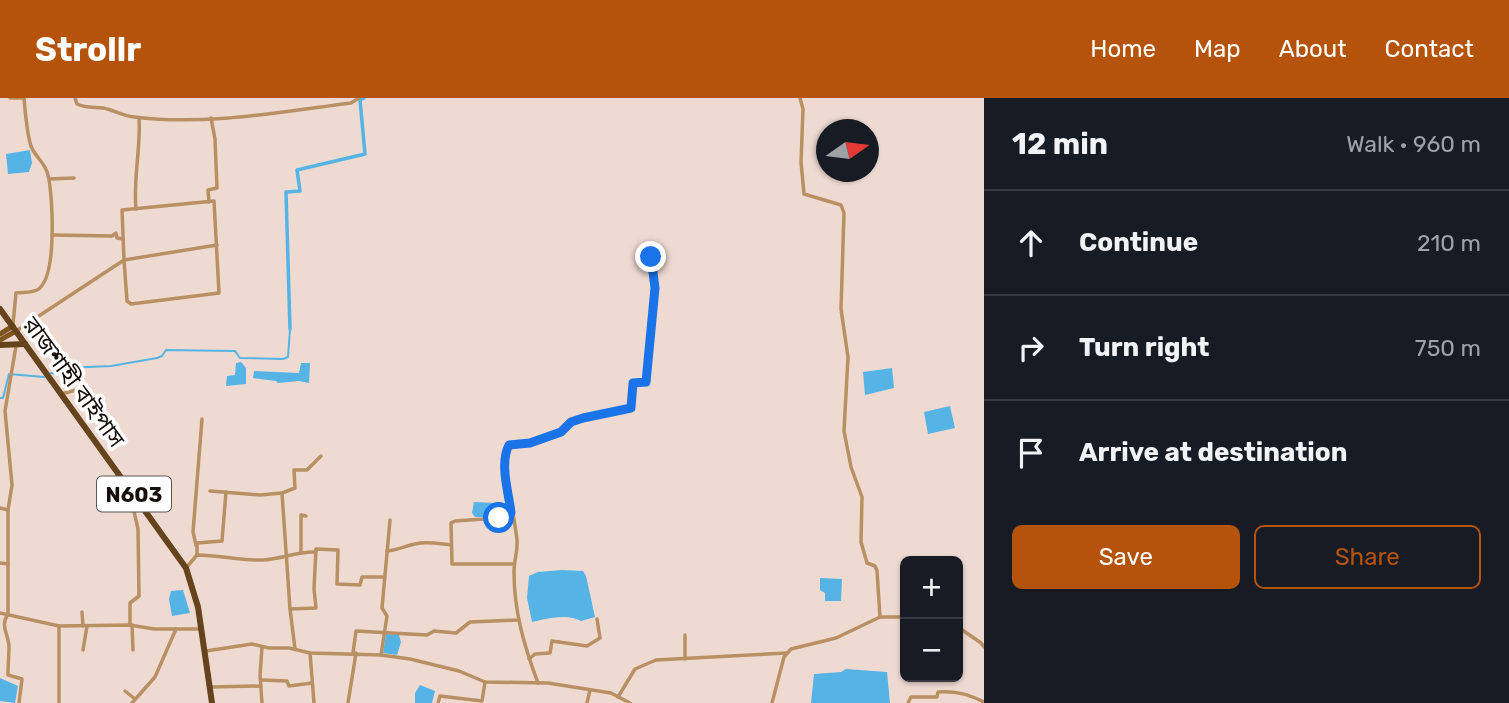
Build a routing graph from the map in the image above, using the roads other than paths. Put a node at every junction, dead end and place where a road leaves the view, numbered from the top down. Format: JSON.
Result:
{"nodes":[{"id":1,"x":10,"y":98,"type":"edge"},
{"id":2,"x":24,"y":98,"type":"edge"},
{"id":3,"x":75,"y":98,"type":"edge"},
{"id":4,"x":359,"y":98,"type":"edge"},
{"id":5,"x":800,"y":98,"type":"edge"},
{"id":6,"x":139,"y":118,"type":"junction"},
{"id":7,"x":211,"y":118,"type":"junction"},
{"id":8,"x":49,"y":178,"type":"junction"},
{"id":9,"x":74,"y":178,"type":"dead end"},
{"id":10,"x":209,"y":202,"type":"junction"},
{"id":11,"x":136,"y":209,"type":"junction"},
{"id":12,"x":52,"y":235,"type":"junction"},
{"id":13,"x":123,"y":239,"type":"junction"},
{"id":14,"x":217,"y":245,"type":"junction"},
{"id":15,"x":651,"y":257,"type":"dead end"},
{"id":16,"x":124,"y":260,"type":"junction"},
{"id":17,"x":2,"y":312,"type":"edge"},
{"id":18,"x":0,"y":322,"type":"edge"},
{"id":19,"x":14,"y":329,"type":"junction"},
{"id":20,"x":0,"y":334,"type":"edge"},
{"id":21,"x":0,"y":343,"type":"edge"},
{"id":22,"x":26,"y":344,"type":"junction"},
{"id":23,"x":17,"y":345,"type":"junction"},
{"id":24,"x":80,"y":389,"type":"dead end"},
{"id":25,"x":61,"y":394,"type":"junction"},
{"id":26,"x":201,"y":419,"type":"dead end"},
{"id":27,"x":321,"y":456,"type":"dead end"},
{"id":28,"x":210,"y":491,"type":"dead end"},
{"id":29,"x":226,"y":492,"type":"junction"},
{"id":30,"x":282,"y":494,"type":"junction"},
{"id":31,"x":138,"y":499,"type":"junction"},
{"id":32,"x":0,"y":508,"type":"edge"},
{"id":33,"x":8,"y":510,"type":"junction"},
{"id":34,"x":511,"y":513,"type":"junction"},
{"id":35,"x":306,"y":516,"type":"dead end"},
{"id":36,"x":390,"y":520,"type":"dead end"},
{"id":37,"x":196,"y":545,"type":"junction"},
{"id":38,"x":452,"y":545,"type":"junction"},
{"id":39,"x":387,"y":551,"type":"junction"},
{"id":40,"x":300,"y":552,"type":"junction"},
{"id":41,"x":316,"y":552,"type":"junction"},
{"id":42,"x":197,"y":555,"type":"junction"},
{"id":43,"x":287,"y":558,"type":"junction"},
{"id":44,"x":0,"y":564,"type":"edge"},
{"id":45,"x":8,"y":564,"type":"junction"},
{"id":46,"x":514,"y":564,"type":"junction"},
{"id":47,"x":186,"y":568,"type":"junction"},
{"id":48,"x":384,"y":577,"type":"junction"},
{"id":49,"x":290,"y":609,"type":"junction"},
{"id":50,"x":82,"y":612,"type":"dead end"},
{"id":51,"x":0,"y":613,"type":"edge"},
{"id":52,"x":8,"y":614,"type":"junction"},
{"id":53,"x":880,"y":617,"type":"junction"},
{"id":54,"x":900,"y":617,"type":"edge"},
{"id":55,"x":597,"y":619,"type":"dead end"},
{"id":56,"x":517,"y":620,"type":"junction"},
{"id":57,"x":131,"y":625,"type":"junction"},
{"id":58,"x":59,"y":626,"type":"junction"},
{"id":59,"x":85,"y":626,"type":"junction"},
{"id":60,"x":176,"y":629,"type":"junction"},
{"id":61,"x":202,"y":629,"type":"junction"},
{"id":62,"x":963,"y":631,"type":"edge"},
{"id":63,"x":383,"y":632,"type":"junction"},
{"id":64,"x":685,"y":635,"type":"dead end"},
{"id":65,"x":262,"y":647,"type":"junction"},
{"id":66,"x":984,"y":647,"type":"edge"},
{"id":67,"x":83,"y":650,"type":"dead end"},
{"id":68,"x":133,"y":650,"type":"dead end"},
{"id":69,"x":296,"y":650,"type":"junction"},
{"id":70,"x":0,"y":652,"type":"edge"},
{"id":71,"x":206,"y":652,"type":"junction"},
{"id":72,"x":310,"y":653,"type":"junction"},
{"id":73,"x":354,"y":653,"type":"junction"},
{"id":74,"x":787,"y":653,"type":"junction"},
{"id":75,"x":8,"y":654,"type":"junction"},
{"id":76,"x":381,"y":655,"type":"junction"},
{"id":77,"x":529,"y":659,"type":"junction"},
{"id":78,"x":685,"y":659,"type":"junction"},
{"id":79,"x":261,"y":680,"type":"junction"},
{"id":80,"x":485,"y":682,"type":"junction"},
{"id":81,"x":538,"y":682,"type":"junction"},
{"id":82,"x":312,"y":683,"type":"junction"},
{"id":83,"x":261,"y":686,"type":"junction"},
{"id":84,"x":210,"y":687,"type":"junction"},
{"id":85,"x":590,"y":690,"type":"junction"},
{"id":86,"x":125,"y":691,"type":"dead end"},
{"id":87,"x":618,"y":697,"type":"junction"},
{"id":88,"x":134,"y":701,"type":"edge"},
{"id":89,"x":984,"y":702,"type":"edge"},
{"id":90,"x":19,"y":703,"type":"edge"},
{"id":91,"x":59,"y":703,"type":"edge"},
{"id":92,"x":212,"y":703,"type":"edge"},
{"id":93,"x":262,"y":703,"type":"edge"},
{"id":94,"x":314,"y":703,"type":"edge"},
{"id":95,"x":348,"y":703,"type":"edge"},
{"id":96,"x":438,"y":703,"type":"edge"},
{"id":97,"x":587,"y":703,"type":"edge"},
{"id":98,"x":630,"y":703,"type":"edge"},
{"id":99,"x":772,"y":703,"type":"edge"},
{"id":100,"x":908,"y":703,"type":"edge"}],
"edges":[{"from":1,"to":2,"type":"street"},
{"from":2,"to":8,"type":"street"},
{"from":3,"to":6,"type":"street"},
{"from":4,"to":7,"type":"street"},
{"from":5,"to":53,"type":"street"},
{"from":6,"to":7,"type":"street"},
{"from":6,"to":11,"type":"street"},
{"from":7,"to":10,"type":"street"},
{"from":8,"to":9,"type":"street"},
{"from":8,"to":12,"type":"street"},
{"from":10,"to":11,"type":"street"},
{"from":10,"to":14,"type":"street"},
{"from":11,"to":13,"type":"street"},
{"from":12,"to":13,"type":"street"},
{"from":12,"to":19,"type":"street"},
{"from":13,"to":16,"type":"street"},
{"from":14,"to":16,"type":"street"},
{"from":14,"to":16,"type":"street"},
{"from":15,"to":34,"type":"street"},
{"from":16,"to":19,"type":"street"},
{"from":17,"to":18,"type":"highway"},
{"from":17,"to":19,"type":"highway","name":"রাজশাহী বাইপাস","number":"N603"},
{"from":19,"to":20,"type":"main road"},
{"from":19,"to":21,"type":"main road"},
{"from":19,"to":22,"type":"highway","name":"রাজশাহী বাইপাস","number":"N603"},
{"from":21,"to":23,"type":"highway"},
{"from":22,"to":23,"type":"highway"},
{"from":22,"to":25,"type":"highway","name":"রাজশাহী বাইপাস","number":"N603"},
{"from":23,"to":33,"type":"street"},
{"from":24,"to":25,"type":"street"},
{"from":25,"to":31,"type":"highway","name":"রাজশাহী বাইপাস","number":"N603"},
{"from":26,"to":37,"type":"street"},
{"from":27,"to":30,"type":"street"},
{"from":28,"to":29,"type":"street"},
{"from":29,"to":30,"type":"street"},
{"from":29,"to":37,"type":"street"},
{"from":30,"to":43,"type":"street"},
{"from":31,"to":47,"type":"highway","name":"রাজশাহী বাইপাস","number":"N603"},
{"from":31,"to":57,"type":"street"},
{"from":32,"to":33,"type":"street"},
{"from":33,"to":45,"type":"street"},
{"from":34,"to":38,"type":"street"},
{"from":34,"to":46,"type":"street"},
{"from":35,"to":40,"type":"street"},
{"from":36,"to":39,"type":"street"},
{"from":37,"to":42,"type":"street"},
{"from":38,"to":39,"type":"street"},
{"from":38,"to":46,"type":"street"},
{"from":39,"to":48,"type":"street"},
{"from":40,"to":41,"type":"street"},
{"from":40,"to":43,"type":"street"},
{"from":41,"to":48,"type":"street"},
{"from":41,"to":49,"type":"street"},
{"from":42,"to":43,"type":"street"},
{"from":42,"to":47,"type":"street"},
{"from":43,"to":49,"type":"street"},
{"from":44,"to":45,"type":"street"},
{"from":45,"to":52,"type":"street"},
{"from":46,"to":56,"type":"street"},
{"from":47,"to":61,"type":"highway","name":"রাজশাহী বাইপাস","number":"N603"},
{"from":48,"to":63,"type":"street"},
{"from":49,"to":69,"type":"street"},
{"from":50,"to":59,"type":"street"},
{"from":51,"to":52,"type":"street"},
{"from":52,"to":58,"type":"street"},
{"from":52,"to":75,"type":"street"},
{"from":53,"to":54,"type":"street"},
{"from":53,"to":74,"type":"street"},
{"from":55,"to":77,"type":"street"},
{"from":56,"to":63,"type":"street"},
{"from":56,"to":77,"type":"street"},
{"from":57,"to":59,"type":"street"},
{"from":57,"to":60,"type":"street"},
{"from":57,"to":68,"type":"street"},
{"from":58,"to":59,"type":"street"},
{"from":58,"to":91,"type":"street"},
{"from":59,"to":67,"type":"street"},
{"from":60,"to":61,"type":"street"},
{"from":60,"to":88,"type":"street"},
{"from":61,"to":71,"type":"highway","name":"রাজশাহী বাইপাস","number":"N603"},
{"from":62,"to":66,"type":"street"},
{"from":63,"to":73,"type":"street"},
{"from":63,"to":76,"type":"street"},
{"from":64,"to":78,"type":"street"},
{"from":65,"to":69,"type":"street"},
{"from":65,"to":71,"type":"street"},
{"from":65,"to":79,"type":"street"},
{"from":69,"to":72,"type":"street"},
{"from":70,"to":75,"type":"street"},
{"from":71,"to":84,"type":"highway","name":"রাজশাহী বাইপাস","number":"N603"},
{"from":72,"to":73,"type":"street"},
{"from":72,"to":82,"type":"street"},
{"from":73,"to":76,"type":"street"},
{"from":73,"to":95,"type":"street"},
{"from":74,"to":78,"type":"street"},
{"from":74,"to":99,"type":"street"},
{"from":75,"to":90,"type":"street"},
{"from":76,"to":80,"type":"street"},
{"from":77,"to":81,"type":"street"},
{"from":78,"to":87,"type":"street"},
{"from":79,"to":82,"type":"street"},
{"from":79,"to":83,"type":"street"},
{"from":80,"to":81,"type":"street"},
{"from":80,"to":96,"type":"street"},
{"from":81,"to":85,"type":"street"},
{"from":82,"to":94,"type":"street"},
{"from":83,"to":84,"type":"street"},
{"from":83,"to":93,"type":"street"},
{"from":84,"to":92,"type":"highway","name":"রাজশাহী বাইপাস","number":"N603"},
{"from":85,"to":87,"type":"street"},
{"from":85,"to":97,"type":"street"},
{"from":86,"to":88,"type":"street"},
{"from":87,"to":98,"type":"street"},
{"from":89,"to":100,"type":"street"}]}
